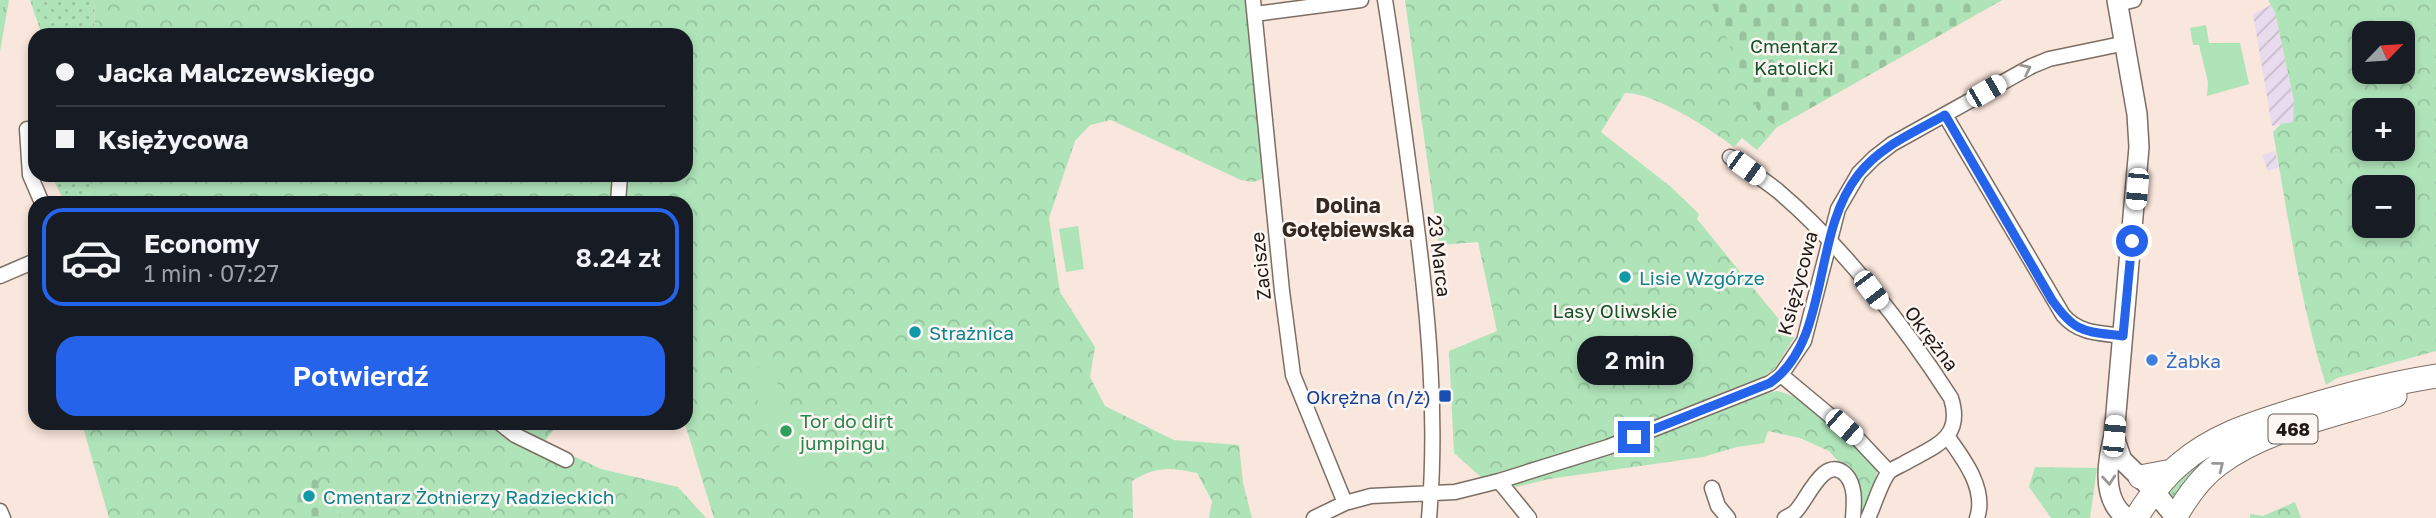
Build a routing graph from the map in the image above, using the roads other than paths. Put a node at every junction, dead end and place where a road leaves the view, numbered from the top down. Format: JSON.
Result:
{"nodes":[{"id":1,"x":1361,"y":0,"type":"edge"},
{"id":2,"x":1385,"y":0,"type":"edge"},
{"id":3,"x":2123,"y":1,"type":"edge"},
{"id":4,"x":1254,"y":7,"type":"edge"},
{"id":5,"x":2126,"y":43,"type":"junction"},
{"id":6,"x":1945,"y":115,"type":"junction"},
{"id":7,"x":27,"y":129,"type":"dead end"},
{"id":8,"x":28,"y":145,"type":"edge"},
{"id":9,"x":1730,"y":157,"type":"dead end"},
{"id":10,"x":1828,"y":240,"type":"junction"},
{"id":11,"x":28,"y":264,"type":"edge"},
{"id":12,"x":0,"y":276,"type":"edge"},
{"id":13,"x":2123,"y":336,"type":"junction"},
{"id":14,"x":1781,"y":375,"type":"junction"},
{"id":15,"x":2436,"y":376,"type":"edge"},
{"id":16,"x":509,"y":430,"type":"edge"},
{"id":17,"x":1947,"y":436,"type":"junction"},
{"id":18,"x":2114,"y":436,"type":"junction"},
{"id":19,"x":566,"y":460,"type":"dead end"},
{"id":20,"x":1889,"y":472,"type":"junction"},
{"id":21,"x":1499,"y":481,"type":"junction"},
{"id":22,"x":2147,"y":485,"type":"junction"},
{"id":23,"x":1712,"y":488,"type":"dead end"},
{"id":24,"x":1431,"y":492,"type":"junction"},
{"id":25,"x":1345,"y":503,"type":"junction"},
{"id":26,"x":0,"y":511,"type":"edge"},
{"id":27,"x":1979,"y":517,"type":"edge"},
{"id":28,"x":3,"y":518,"type":"edge"},
{"id":29,"x":1314,"y":518,"type":"edge"},
{"id":30,"x":1429,"y":518,"type":"edge"},
{"id":31,"x":1529,"y":518,"type":"edge"},
{"id":32,"x":1728,"y":518,"type":"edge"},
{"id":33,"x":1785,"y":518,"type":"edge"},
{"id":34,"x":1853,"y":518,"type":"edge"},
{"id":35,"x":1868,"y":518,"type":"edge"},
{"id":36,"x":2127,"y":518,"type":"edge"},
{"id":37,"x":2136,"y":518,"type":"edge"},
{"id":38,"x":2175,"y":518,"type":"edge"}],
"edges":[{"from":1,"to":4,"type":"street","name":"Zacisze"},
{"from":2,"to":24,"type":"street","name":"23 Marca"},
{"from":3,"to":5,"type":"main road"},
{"from":4,"to":25,"type":"street","name":"Zacisze"},
{"from":6,"to":5,"type":"street","name":"Księżycowa","one_way":true},
{"from":5,"to":13,"type":"main road"},
{"from":6,"to":10,"type":"street","name":"Księżycowa"},
{"from":6,"to":13,"type":"street"},
{"from":7,"to":8,"type":"street"},
{"from":9,"to":10,"type":"street","name":"Okrężna"},
{"from":10,"to":14,"type":"street","name":"Księżycowa"},
{"from":10,"to":17,"type":"street","name":"Okrężna"},
{"from":11,"to":12,"type":"street"},
{"from":13,"to":18,"type":"main road"},
{"from":14,"to":20,"type":"street"},
{"from":14,"to":21,"type":"street","name":"Księżycowa"},
{"from":15,"to":22,"type":"main road","number":"468"},
{"from":38,"to":15,"type":"main road","number":"468","one_way":true},
{"from":16,"to":19,"type":"street"},
{"from":17,"to":20,"type":"street"},
{"from":17,"to":27,"type":"street"},
{"from":18,"to":22,"type":"main road"},
{"from":18,"to":36,"type":"main road","one_way":true},
{"from":20,"to":35,"type":"street"},
{"from":21,"to":24,"type":"street","name":"Księżycowa"},
{"from":21,"to":31,"type":"street"},
{"from":22,"to":37,"type":"main road"},
{"from":22,"to":38,"type":"main road"},
{"from":23,"to":32,"type":"street"},
{"from":24,"to":25,"type":"street","name":"Księżycowa"},
{"from":24,"to":30,"type":"street","name":"23 Marca"},
{"from":25,"to":29,"type":"street","name":"Księżycowa"},
{"from":26,"to":28,"type":"street"},
{"from":33,"to":34,"type":"street"}]}
